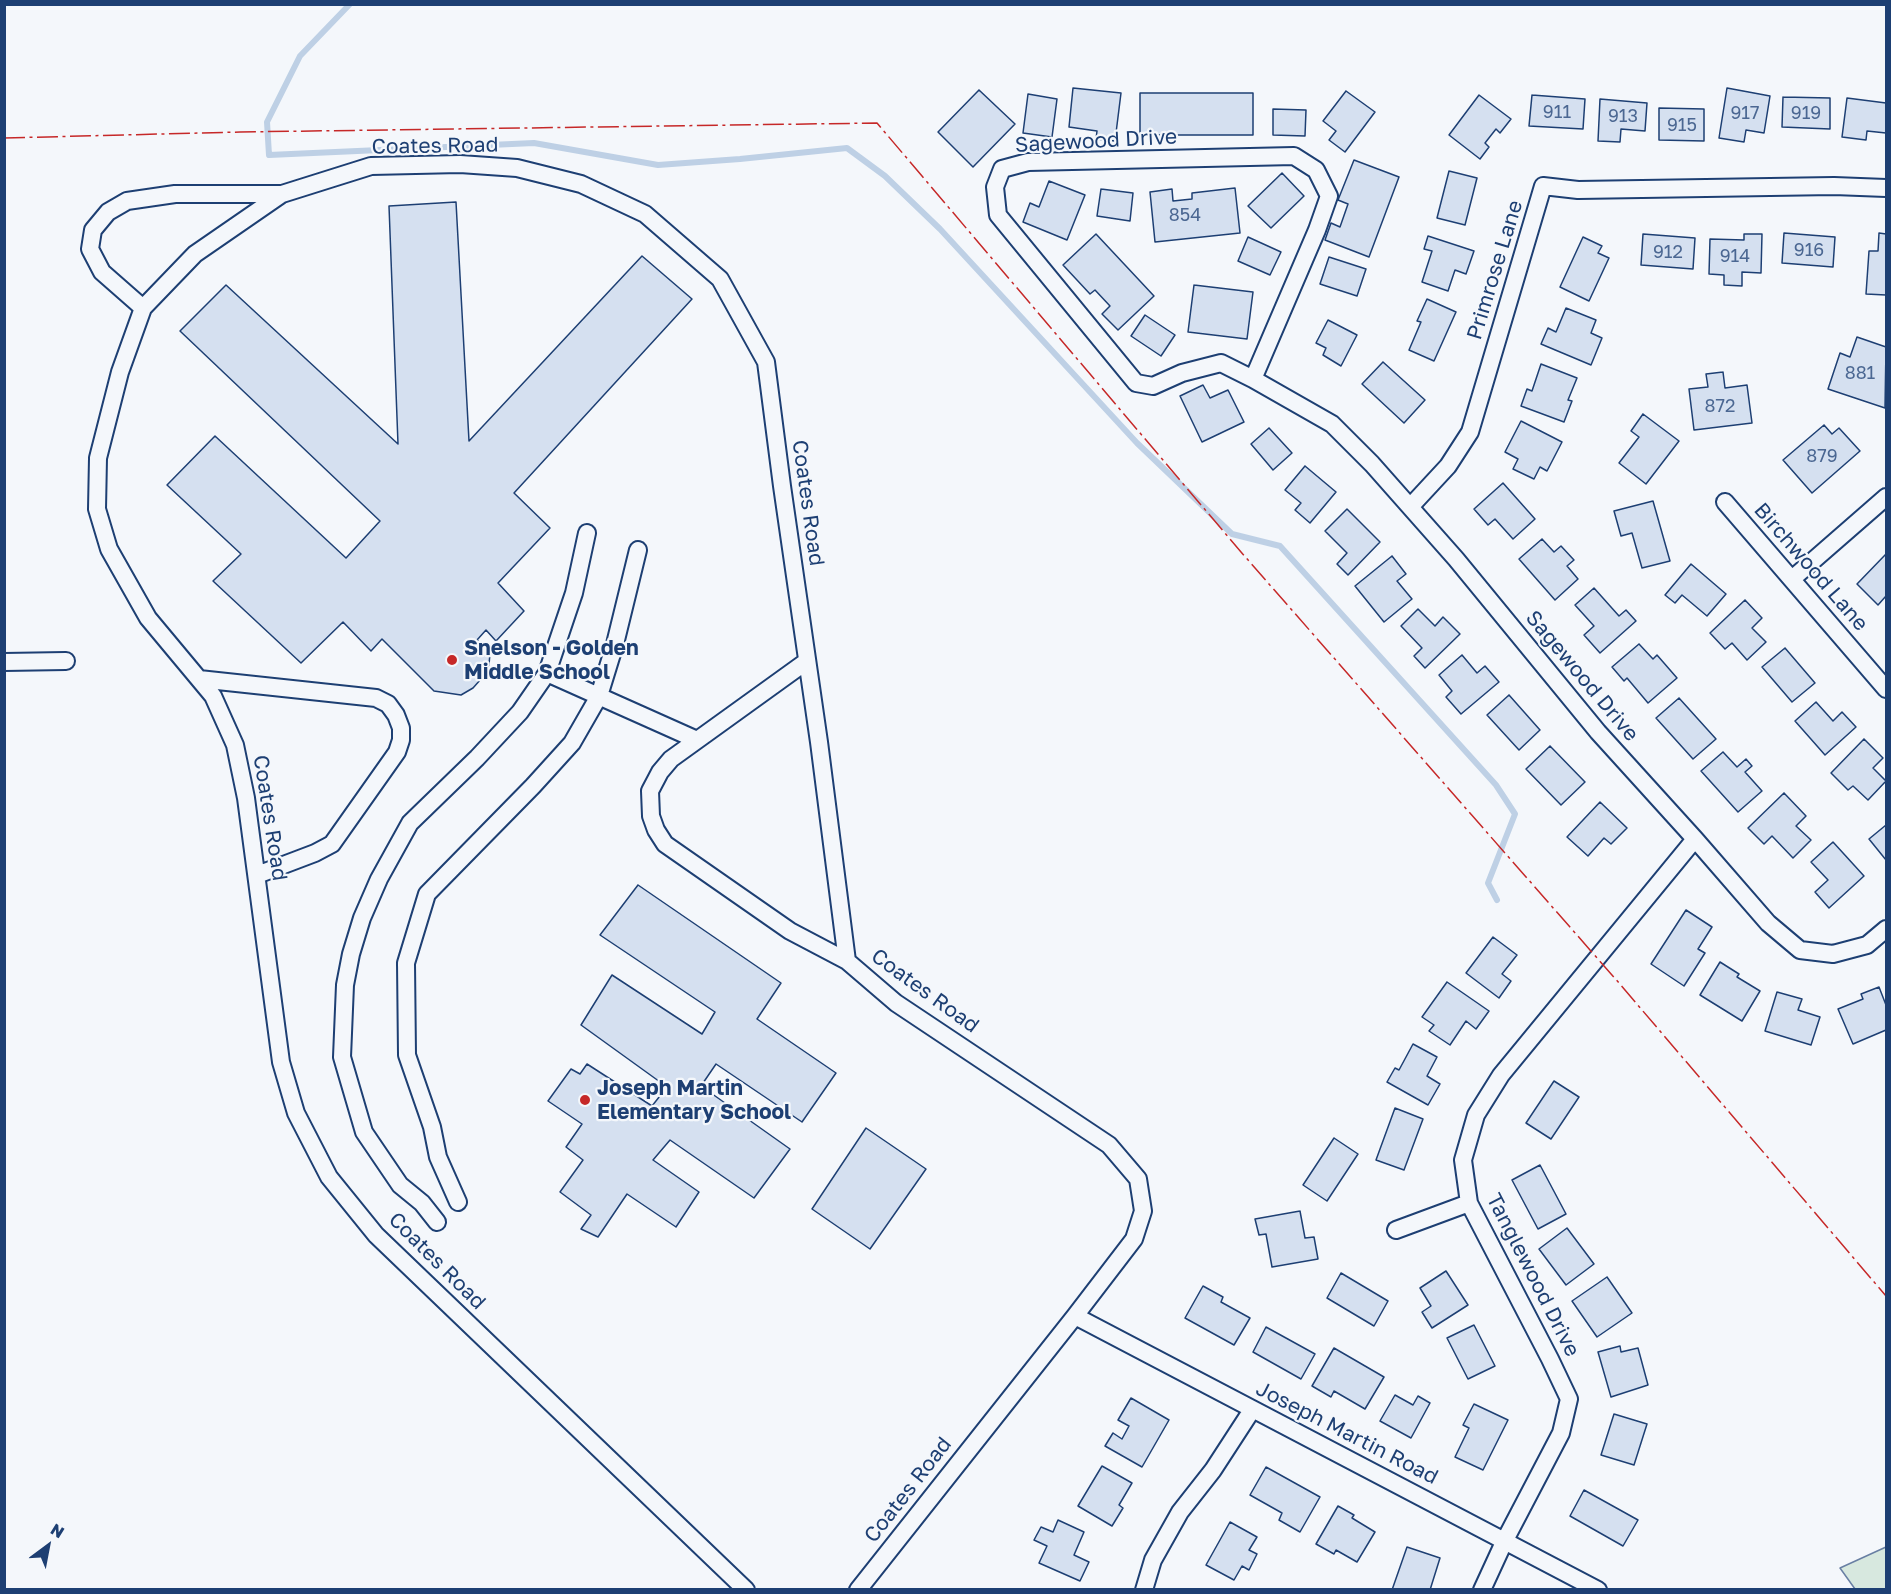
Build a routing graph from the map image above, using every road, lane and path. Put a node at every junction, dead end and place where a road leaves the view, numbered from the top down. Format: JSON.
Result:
{"nodes":[{"id":1,"x":1887,"y":188,"type":"edge"},
{"id":2,"x":282,"y":194,"type":"junction"},
{"id":3,"x":143,"y":308,"type":"junction"},
{"id":4,"x":1253,"y":379,"type":"junction"},
{"id":5,"x":1887,"y":497,"type":"edge"},
{"id":6,"x":1725,"y":502,"type":"dead end"},
{"id":7,"x":1410,"y":507,"type":"junction"},
{"id":8,"x":586,"y":533,"type":"dead end"},
{"id":9,"x":638,"y":550,"type":"dead end"},
{"id":10,"x":1792,"y":579,"type":"junction"},
{"id":11,"x":66,"y":661,"type":"dead end"},
{"id":12,"x":807,"y":661,"type":"junction"},
{"id":13,"x":4,"y":662,"type":"edge"},
{"id":14,"x":547,"y":673,"type":"junction"},
{"id":15,"x":199,"y":679,"type":"junction"},
{"id":16,"x":1887,"y":689,"type":"edge"},
{"id":17,"x":598,"y":696,"type":"junction"},
{"id":18,"x":697,"y":740,"type":"junction"},
{"id":19,"x":1695,"y":839,"type":"junction"},
{"id":20,"x":257,"y":875,"type":"junction"},
{"id":21,"x":1887,"y":929,"type":"edge"},
{"id":22,"x":847,"y":961,"type":"junction"},
{"id":23,"x":458,"y":1202,"type":"dead end"},
{"id":24,"x":1469,"y":1203,"type":"junction"},
{"id":25,"x":437,"y":1222,"type":"dead end"},
{"id":26,"x":1395,"y":1230,"type":"dead end"},
{"id":27,"x":1075,"y":1316,"type":"junction"},
{"id":28,"x":1251,"y":1410,"type":"junction"},
{"id":29,"x":1505,"y":1540,"type":"junction"},
{"id":30,"x":746,"y":1590,"type":"edge"},
{"id":31,"x":858,"y":1590,"type":"edge"},
{"id":32,"x":1144,"y":1590,"type":"edge"},
{"id":33,"x":1482,"y":1590,"type":"edge"},
{"id":34,"x":1598,"y":1590,"type":"edge"}],
"edges":[{"from":1,"to":7,"type":"street","name":"Primrose Lane"},
{"from":2,"to":3,"type":"street","name":"Coates Road"},
{"from":2,"to":3,"type":"street"},
{"from":2,"to":12,"type":"street","name":"Coates Road"},
{"from":3,"to":15,"type":"street","name":"Coates Road"},
{"from":4,"to":4,"type":"street","name":"Sagewood Drive"},
{"from":4,"to":7,"type":"street","name":"Sagewood Drive"},
{"from":5,"to":10,"type":"street"},
{"from":6,"to":10,"type":"street","name":"Birchwood Lane"},
{"from":7,"to":19,"type":"street","name":"Sagewood Drive"},
{"from":8,"to":14,"type":"street"},
{"from":9,"to":17,"type":"street"},
{"from":10,"to":16,"type":"street","name":"Birchwood Lane"},
{"from":11,"to":13,"type":"street"},
{"from":12,"to":18,"type":"street"},
{"from":12,"to":22,"type":"street","name":"Coates Road"},
{"from":14,"to":17,"type":"street"},
{"from":14,"to":25,"type":"street"},
{"from":15,"to":20,"type":"street","name":"Coates Road"},
{"from":15,"to":20,"type":"street"},
{"from":17,"to":18,"type":"street"},
{"from":17,"to":23,"type":"street"},
{"from":18,"to":22,"type":"street"},
{"from":19,"to":21,"type":"street","name":"Sagewood Drive"},
{"from":19,"to":24,"type":"street","name":"Tanglewood Drive"},
{"from":20,"to":30,"type":"street","name":"Coates Road"},
{"from":22,"to":27,"type":"street","name":"Coates Road"},
{"from":24,"to":26,"type":"street"},
{"from":24,"to":29,"type":"street","name":"Tanglewood Drive"},
{"from":27,"to":28,"type":"street","name":"Joseph Martin Road"},
{"from":27,"to":31,"type":"street","name":"Coates Road"},
{"from":28,"to":29,"type":"street","name":"Joseph Martin Road"},
{"from":28,"to":32,"type":"street"},
{"from":29,"to":33,"type":"street","name":"Tanglewood Drive"},
{"from":29,"to":34,"type":"street","name":"Joseph Martin Road"}]}
